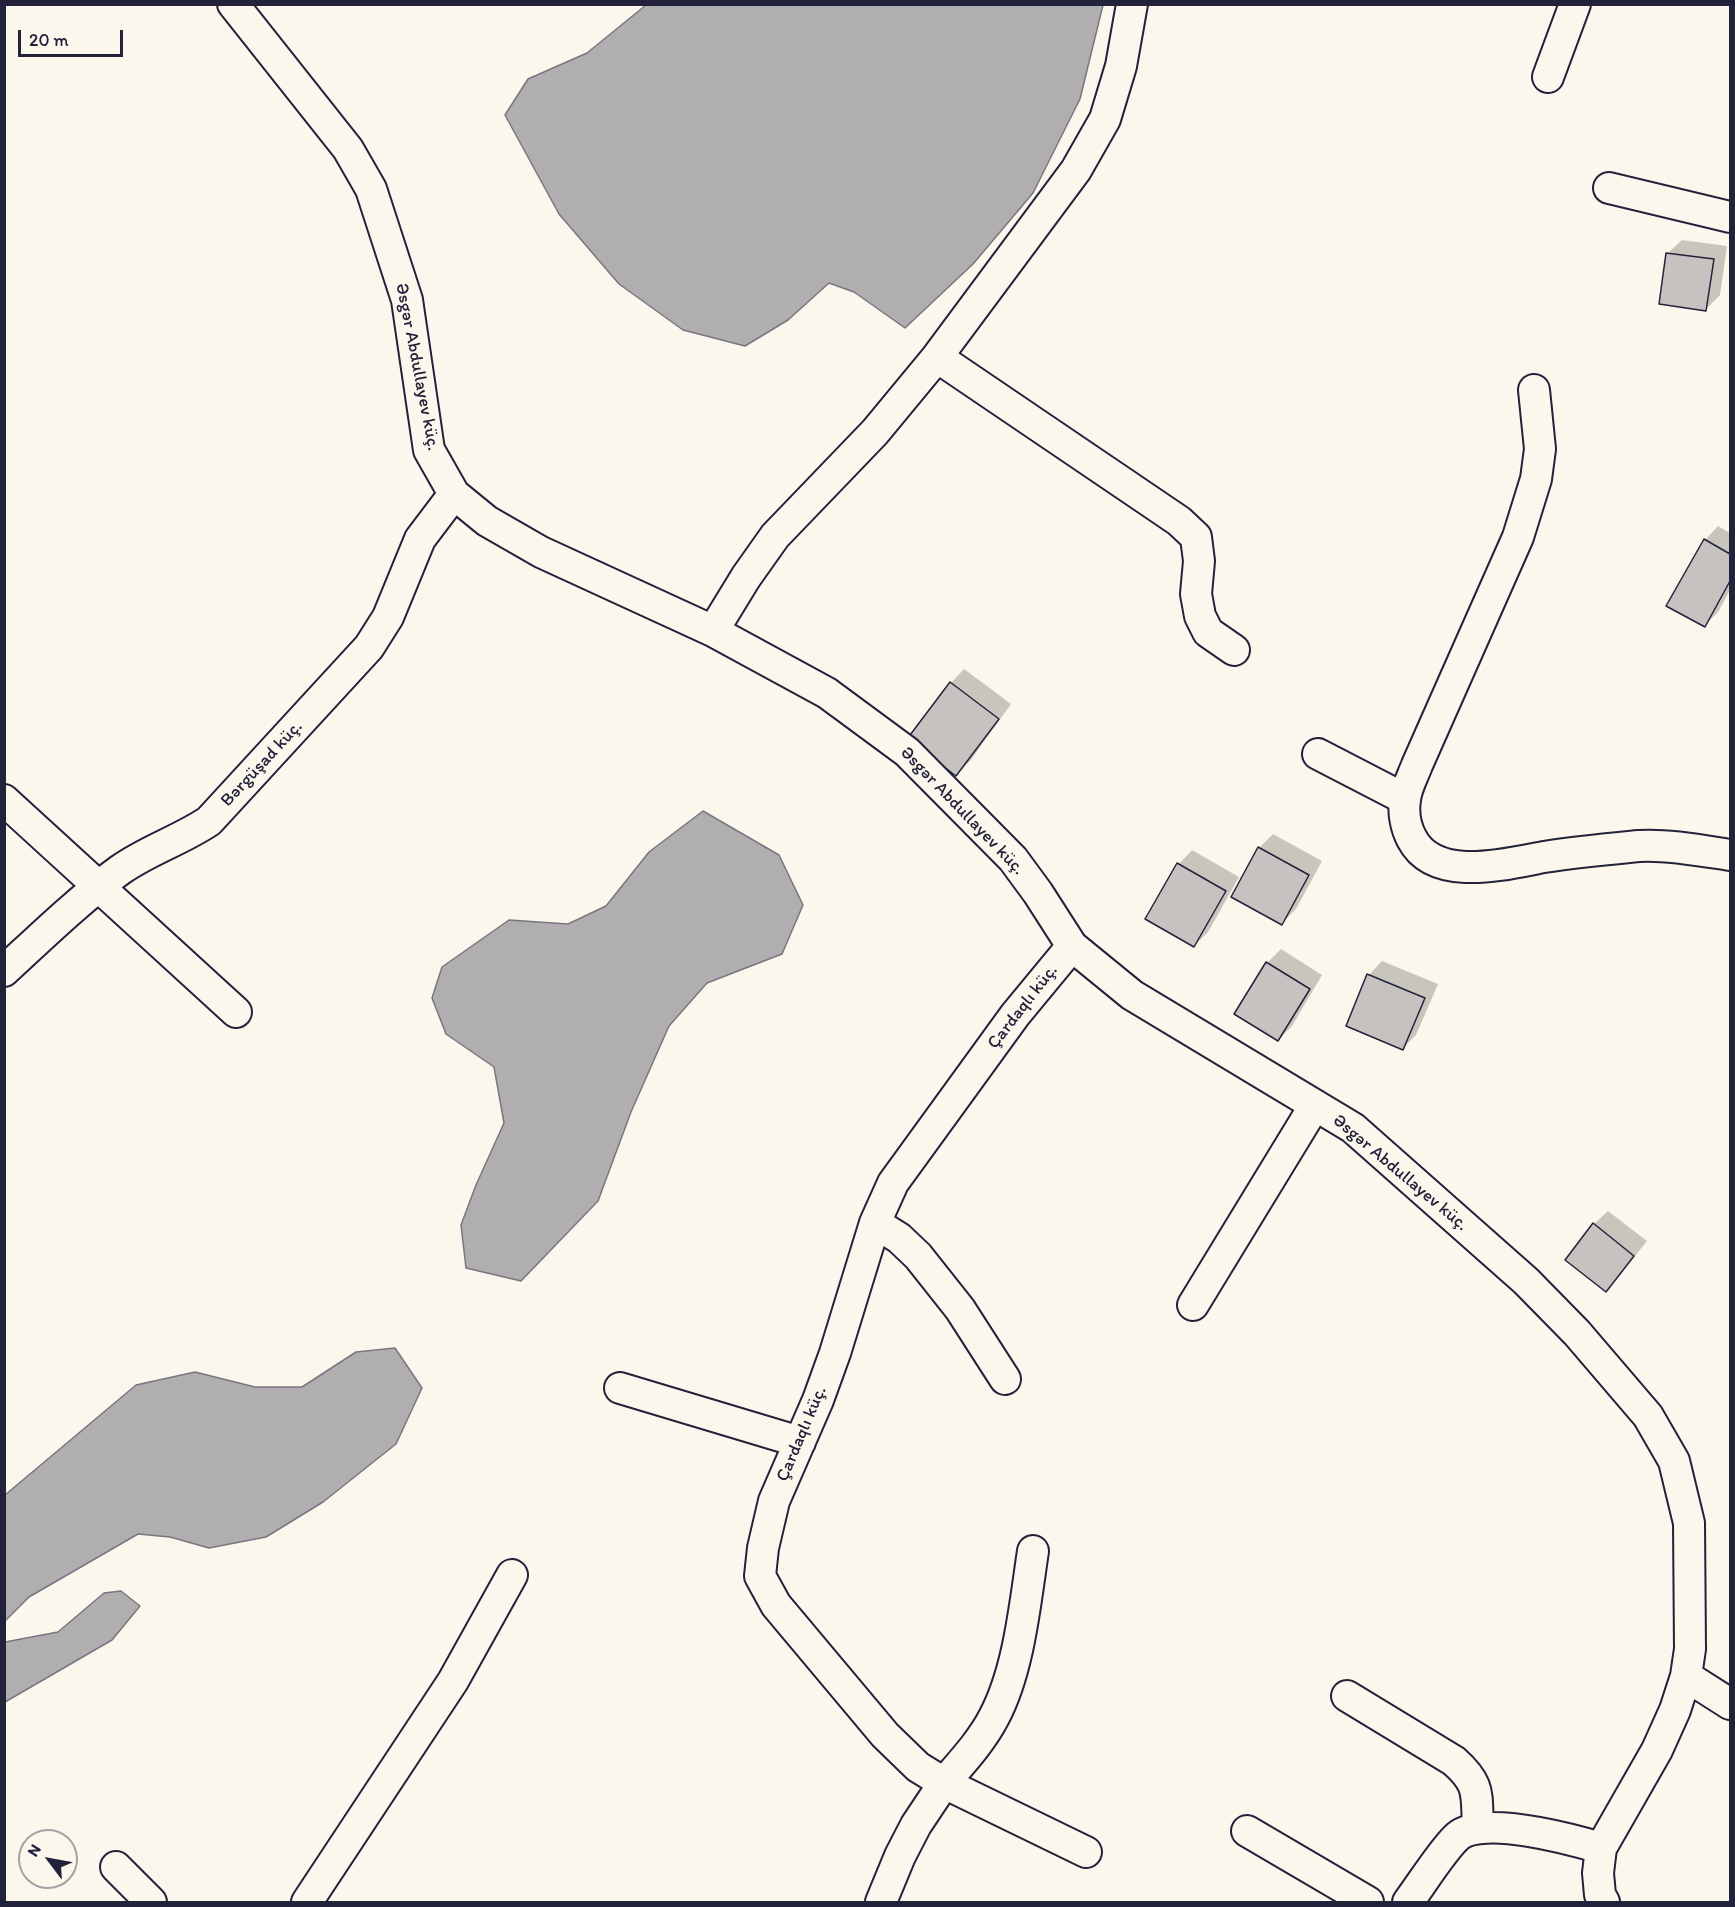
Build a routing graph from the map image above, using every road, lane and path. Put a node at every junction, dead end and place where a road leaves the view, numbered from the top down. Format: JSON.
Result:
{"nodes":[{"id":1,"x":233,"y":4,"type":"edge"},
{"id":2,"x":1132,"y":4,"type":"edge"},
{"id":3,"x":1575,"y":4,"type":"edge"},
{"id":4,"x":1548,"y":78,"type":"dead end"},
{"id":5,"x":1609,"y":188,"type":"dead end"},
{"id":6,"x":1731,"y":217,"type":"edge"},
{"id":7,"x":937,"y":357,"type":"junction"},
{"id":8,"x":1534,"y":390,"type":"dead end"},
{"id":9,"x":454,"y":494,"type":"junction"},
{"id":10,"x":714,"y":631,"type":"junction"},
{"id":11,"x":1234,"y":650,"type":"dead end"},
{"id":12,"x":1318,"y":754,"type":"dead end"},
{"id":13,"x":1405,"y":799,"type":"junction"},
{"id":14,"x":4,"y":800,"type":"edge"},
{"id":15,"x":1731,"y":855,"type":"edge"},
{"id":16,"x":99,"y":887,"type":"junction"},
{"id":17,"x":1071,"y":946,"type":"junction"},
{"id":18,"x":4,"y":971,"type":"edge"},
{"id":19,"x":236,"y":1012,"type":"dead end"},
{"id":20,"x":1315,"y":1105,"type":"junction"},
{"id":21,"x":875,"y":1223,"type":"junction"},
{"id":22,"x":1193,"y":1305,"type":"dead end"},
{"id":23,"x":1005,"y":1379,"type":"dead end"},
{"id":24,"x":620,"y":1388,"type":"dead end"},
{"id":25,"x":800,"y":1442,"type":"junction"},
{"id":26,"x":1033,"y":1551,"type":"dead end"},
{"id":27,"x":512,"y":1575,"type":"dead end"},
{"id":28,"x":1686,"y":1676,"type":"junction"},
{"id":29,"x":1347,"y":1696,"type":"dead end"},
{"id":30,"x":1731,"y":1704,"type":"edge"},
{"id":31,"x":944,"y":1783,"type":"junction"},
{"id":32,"x":1478,"y":1827,"type":"junction"},
{"id":33,"x":1247,"y":1830,"type":"dead end"},
{"id":34,"x":1601,"y":1848,"type":"junction"},
{"id":35,"x":1086,"y":1852,"type":"dead end"},
{"id":36,"x":116,"y":1867,"type":"dead end"},
{"id":37,"x":151,"y":1902,"type":"edge"},
{"id":38,"x":307,"y":1902,"type":"edge"},
{"id":39,"x":880,"y":1902,"type":"edge"},
{"id":40,"x":1368,"y":1902,"type":"edge"},
{"id":41,"x":1408,"y":1902,"type":"edge"},
{"id":42,"x":1604,"y":1902,"type":"edge"}],
"edges":[{"from":1,"to":9,"type":"street","name":"Əsgər Abdullayev küç."},
{"from":2,"to":7,"type":"street"},
{"from":3,"to":4,"type":"street"},
{"from":5,"to":6,"type":"street"},
{"from":7,"to":10,"type":"street"},
{"from":7,"to":11,"type":"street"},
{"from":8,"to":13,"type":"street"},
{"from":9,"to":10,"type":"street","name":"Əsgər Abdullayev küç."},
{"from":9,"to":16,"type":"street","name":"Bərgüşad küç."},
{"from":10,"to":17,"type":"street","name":"Əsgər Abdullayev küç."},
{"from":12,"to":13,"type":"street"},
{"from":13,"to":15,"type":"street"},
{"from":14,"to":16,"type":"street"},
{"from":16,"to":18,"type":"street","name":"Bərgüşad küç."},
{"from":16,"to":19,"type":"street"},
{"from":17,"to":20,"type":"street","name":"Əsgər Abdullayev küç."},
{"from":17,"to":21,"type":"street","name":"Çardaqlı küç."},
{"from":20,"to":22,"type":"street"},
{"from":20,"to":28,"type":"street","name":"Əsgər Abdullayev küç."},
{"from":21,"to":23,"type":"street"},
{"from":21,"to":25,"type":"street","name":"Çardaqlı küç."},
{"from":24,"to":25,"type":"street"},
{"from":25,"to":31,"type":"street","name":"Çardaqlı küç."},
{"from":26,"to":31,"type":"street"},
{"from":27,"to":38,"type":"street"},
{"from":28,"to":30,"type":"street"},
{"from":28,"to":34,"type":"street","name":"Əsgər Abdullayev küç."},
{"from":29,"to":32,"type":"street"},
{"from":31,"to":35,"type":"street","name":"Çardaqlı küç."},
{"from":31,"to":39,"type":"street"},
{"from":32,"to":34,"type":"street"},
{"from":32,"to":41,"type":"street"},
{"from":33,"to":40,"type":"street"},
{"from":34,"to":42,"type":"street","name":"Əsgər Abdullayev küç."},
{"from":36,"to":37,"type":"street"}]}
